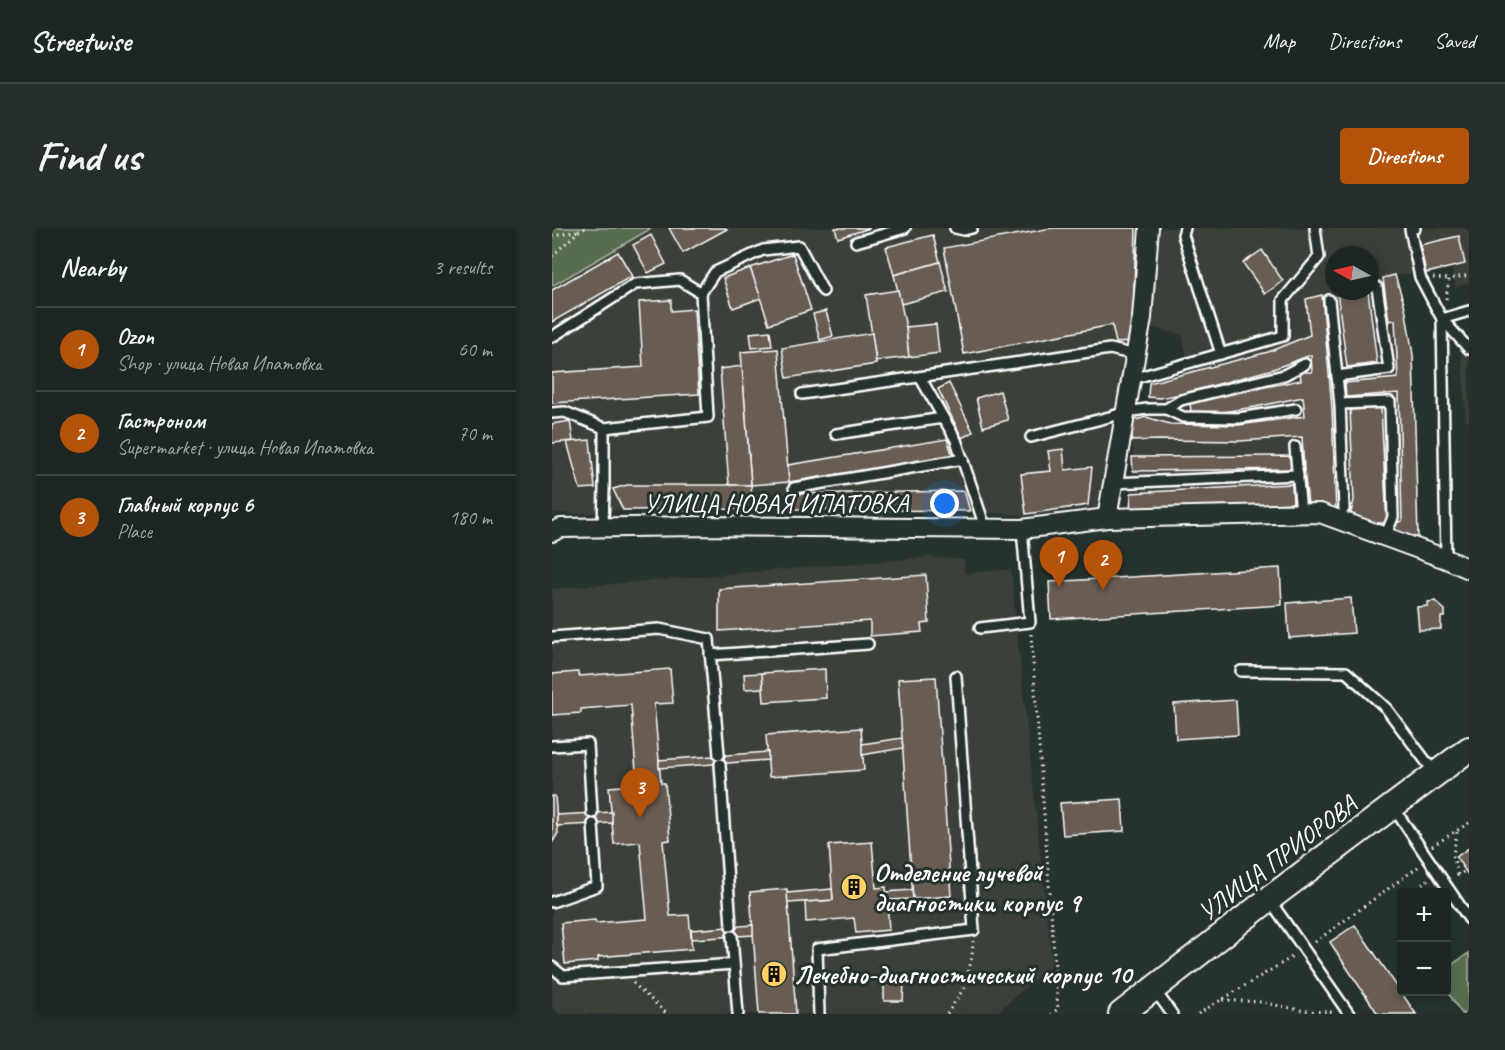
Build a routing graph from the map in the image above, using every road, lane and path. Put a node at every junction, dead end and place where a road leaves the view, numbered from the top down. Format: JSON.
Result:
{"nodes":[{"id":1,"x":586,"y":228,"type":"edge"},
{"id":2,"x":905,"y":228,"type":"edge"},
{"id":3,"x":955,"y":228,"type":"edge"},
{"id":4,"x":972,"y":228,"type":"edge"},
{"id":5,"x":1149,"y":228,"type":"edge"},
{"id":6,"x":1185,"y":228,"type":"edge"},
{"id":7,"x":1315,"y":228,"type":"edge"},
{"id":8,"x":1415,"y":228,"type":"edge"},
{"id":9,"x":580,"y":230,"type":"junction"},
{"id":10,"x":552,"y":236,"type":"edge"},
{"id":11,"x":856,"y":242,"type":"dead end"},
{"id":12,"x":552,"y":256,"type":"edge"},
{"id":13,"x":1469,"y":275,"type":"edge"},
{"id":14,"x":1454,"y":278,"type":"dead end"},
{"id":15,"x":823,"y":291,"type":"dead end"},
{"id":16,"x":701,"y":294,"type":"junction"},
{"id":17,"x":1329,"y":300,"type":"dead end"},
{"id":18,"x":1379,"y":300,"type":"edge"},
{"id":19,"x":1469,"y":311,"type":"edge"},
{"id":20,"x":1442,"y":319,"type":"junction"},
{"id":21,"x":552,"y":337,"type":"edge"},
{"id":22,"x":1469,"y":349,"type":"edge"},
{"id":23,"x":1221,"y":354,"type":"junction"},
{"id":24,"x":1136,"y":355,"type":"junction"},
{"id":25,"x":1305,"y":364,"type":"dead end"},
{"id":26,"x":1337,"y":376,"type":"junction"},
{"id":27,"x":920,"y":377,"type":"junction"},
{"id":28,"x":1132,"y":379,"type":"junction"},
{"id":29,"x":802,"y":394,"type":"dead end"},
{"id":30,"x":1340,"y":404,"type":"junction"},
{"id":31,"x":1166,"y":409,"type":"junction"},
{"id":32,"x":1296,"y":409,"type":"dead end"},
{"id":33,"x":1126,"y":412,"type":"junction"},
{"id":34,"x":552,"y":413,"type":"edge"},
{"id":35,"x":943,"y":418,"type":"junction"},
{"id":36,"x":604,"y":428,"type":"junction"},
{"id":37,"x":836,"y":434,"type":"dead end"},
{"id":38,"x":1031,"y":436,"type":"dead end"},
{"id":39,"x":1295,"y":447,"type":"dead end"},
{"id":40,"x":963,"y":459,"type":"junction"},
{"id":41,"x":1298,"y":475,"type":"junction"},
{"id":42,"x":1113,"y":483,"type":"junction"},
{"id":43,"x":794,"y":488,"type":"dead end"},
{"id":44,"x":1344,"y":509,"type":"dead end"},
{"id":45,"x":1301,"y":513,"type":"junction"},
{"id":46,"x":1107,"y":518,"type":"junction"},
{"id":47,"x":603,"y":528,"type":"junction"},
{"id":48,"x":1022,"y":529,"type":"junction"},
{"id":49,"x":986,"y":530,"type":"junction"},
{"id":50,"x":552,"y":532,"type":"edge"},
{"id":51,"x":1385,"y":537,"type":"junction"},
{"id":52,"x":1446,"y":559,"type":"junction"},
{"id":53,"x":1469,"y":569,"type":"edge"},
{"id":54,"x":1030,"y":622,"type":"junction"},
{"id":55,"x":980,"y":628,"type":"dead end"},
{"id":56,"x":552,"y":637,"type":"edge"},
{"id":57,"x":868,"y":644,"type":"dead end"},
{"id":58,"x":711,"y":655,"type":"junction"},
{"id":59,"x":1241,"y":671,"type":"dead end"},
{"id":60,"x":956,"y":676,"type":"dead end"},
{"id":61,"x":552,"y":746,"type":"edge"},
{"id":62,"x":1469,"y":749,"type":"edge"},
{"id":63,"x":1436,"y":774,"type":"junction"},
{"id":64,"x":1392,"y":806,"type":"junction"},
{"id":65,"x":592,"y":813,"type":"dead end"},
{"id":66,"x":1469,"y":823,"type":"edge"},
{"id":67,"x":593,"y":824,"type":"dead end"},
{"id":68,"x":1457,"y":830,"type":"junction"},
{"id":69,"x":1426,"y":855,"type":"junction"},
{"id":70,"x":1458,"y":875,"type":"dead end"},
{"id":71,"x":1269,"y":899,"type":"junction"},
{"id":72,"x":552,"y":902,"type":"edge"},
{"id":73,"x":1469,"y":919,"type":"edge"},
{"id":74,"x":974,"y":930,"type":"junction"},
{"id":75,"x":1304,"y":950,"type":"junction"},
{"id":76,"x":734,"y":964,"type":"junction"},
{"id":77,"x":552,"y":968,"type":"edge"},
{"id":78,"x":620,"y":972,"type":"junction"},
{"id":79,"x":1154,"y":989,"type":"junction"},
{"id":80,"x":1223,"y":1000,"type":"junction"},
{"id":81,"x":667,"y":1014,"type":"edge"},
{"id":82,"x":738,"y":1014,"type":"edge"},
{"id":83,"x":819,"y":1014,"type":"edge"},
{"id":84,"x":947,"y":1014,"type":"edge"},
{"id":85,"x":1051,"y":1014,"type":"edge"},
{"id":86,"x":1121,"y":1014,"type":"edge"},
{"id":87,"x":1172,"y":1014,"type":"edge"},
{"id":88,"x":1198,"y":1014,"type":"edge"},
{"id":89,"x":1349,"y":1014,"type":"edge"}],
"edges":[{"from":1,"to":9,"type":"path"},
{"from":2,"to":11,"type":"lane"},
{"from":3,"to":4,"type":"lane"},
{"from":5,"to":24,"type":"street"},
{"from":6,"to":23,"type":"lane"},
{"from":7,"to":23,"type":"lane"},
{"from":8,"to":20,"type":"lane"},
{"from":9,"to":10,"type":"path"},
{"from":9,"to":12,"type":"path"},
{"from":13,"to":14,"type":"path"},
{"from":15,"to":16,"type":"lane"},
{"from":16,"to":21,"type":"lane"},
{"from":16,"to":36,"type":"lane"},
{"from":17,"to":26,"type":"lane"},
{"from":18,"to":26,"type":"lane"},
{"from":19,"to":20,"type":"lane"},
{"from":20,"to":22,"type":"lane"},
{"from":20,"to":52,"type":"lane"},
{"from":23,"to":28,"type":"lane"},
{"from":24,"to":27,"type":"lane"},
{"from":24,"to":28,"type":"street"},
{"from":25,"to":31,"type":"lane"},
{"from":26,"to":30,"type":"lane"},
{"from":27,"to":29,"type":"lane"},
{"from":27,"to":35,"type":"lane"},
{"from":28,"to":33,"type":"street"},
{"from":30,"to":44,"type":"lane"},
{"from":30,"to":51,"type":"lane"},
{"from":31,"to":32,"type":"lane"},
{"from":31,"to":33,"type":"lane"},
{"from":33,"to":38,"type":"lane"},
{"from":33,"to":42,"type":"street"},
{"from":34,"to":36,"type":"lane"},
{"from":35,"to":37,"type":"lane"},
{"from":35,"to":40,"type":"lane"},
{"from":36,"to":47,"type":"lane"},
{"from":39,"to":41,"type":"lane"},
{"from":40,"to":43,"type":"lane"},
{"from":40,"to":49,"type":"lane"},
{"from":41,"to":42,"type":"lane"},
{"from":41,"to":45,"type":"lane"},
{"from":42,"to":46,"type":"street"},
{"from":45,"to":46,"type":"street","name":"УЛИЦА НОВАЯ ИПАТОВКА"},
{"from":45,"to":51,"type":"street","name":"УЛИЦА НОВАЯ ИПАТОВКА"},
{"from":46,"to":48,"type":"street","name":"УЛИЦА НОВАЯ ИПАТОВКА"},
{"from":47,"to":49,"type":"street","name":"УЛИЦА НОВАЯ ИПАТОВКА"},
{"from":47,"to":50,"type":"street","name":"УЛИЦА НОВАЯ ИПАТОВКА"},
{"from":48,"to":49,"type":"street","name":"УЛИЦА НОВАЯ ИПАТОВКА"},
{"from":48,"to":54,"type":"lane"},
{"from":51,"to":52,"type":"street","name":"УЛИЦА НОВАЯ ИПАТОВКА"},
{"from":52,"to":53,"type":"street","name":"УЛИЦА НОВАЯ ИПАТОВКА"},
{"from":54,"to":55,"type":"lane"},
{"from":54,"to":85,"type":"path"},
{"from":56,"to":58,"type":"lane"},
{"from":57,"to":58,"type":"lane"},
{"from":58,"to":76,"type":"lane"},
{"from":59,"to":63,"type":"lane"},
{"from":60,"to":74,"type":"lane"},
{"from":61,"to":65,"type":"lane"},
{"from":62,"to":63,"type":"street","name":"УЛИЦА ПРИОРОВА"},
{"from":63,"to":64,"type":"street","name":"УЛИЦА ПРИОРОВА"},
{"from":64,"to":69,"type":"lane"},
{"from":64,"to":71,"type":"street","name":"УЛИЦА ПРИОРОВА"},
{"from":66,"to":68,"type":"path"},
{"from":67,"to":72,"type":"lane"},
{"from":68,"to":69,"type":"path"},
{"from":68,"to":70,"type":"path"},
{"from":69,"to":73,"type":"lane"},
{"from":69,"to":75,"type":"path"},
{"from":71,"to":75,"type":"lane"},
{"from":71,"to":79,"type":"street","name":"УЛИЦА ПРИОРОВА"},
{"from":74,"to":83,"type":"lane"},
{"from":74,"to":84,"type":"path"},
{"from":75,"to":80,"type":"path"},
{"from":75,"to":89,"type":"lane"},
{"from":76,"to":78,"type":"lane"},
{"from":76,"to":82,"type":"lane"},
{"from":77,"to":78,"type":"lane"},
{"from":78,"to":81,"type":"path"},
{"from":79,"to":86,"type":"street","name":"УЛИЦА ПРИОРОВА"},
{"from":79,"to":87,"type":"lane"},
{"from":80,"to":88,"type":"path"},
{"from":80,"to":89,"type":"path"}]}
